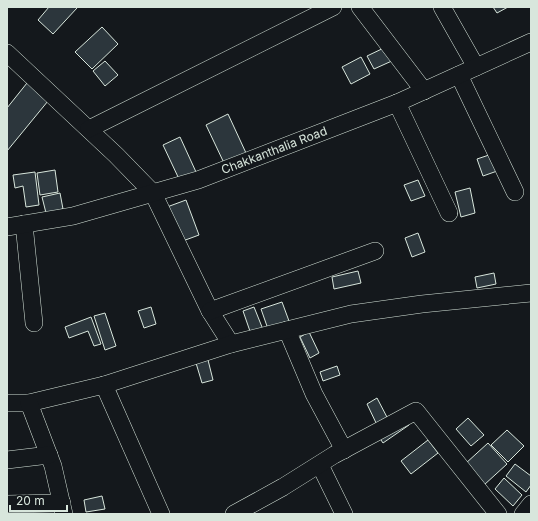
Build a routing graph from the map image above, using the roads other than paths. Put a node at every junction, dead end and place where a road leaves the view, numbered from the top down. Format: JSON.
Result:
{"nodes":[{"id":1,"x":333,"y":7,"type":"edge"},
{"id":2,"x":360,"y":7,"type":"edge"},
{"id":3,"x":442,"y":7,"type":"edge"},
{"id":4,"x":531,"y":42,"type":"edge"},
{"id":5,"x":7,"y":53,"type":"edge"},
{"id":6,"x":476,"y":67,"type":"junction"},
{"id":7,"x":459,"y":75,"type":"junction"},
{"id":8,"x":424,"y":91,"type":"junction"},
{"id":9,"x":397,"y":103,"type":"junction"},
{"id":10,"x":89,"y":129,"type":"junction"},
{"id":11,"x":515,"y":192,"type":"dead end"},
{"id":12,"x":153,"y":193,"type":"junction"},
{"id":13,"x":449,"y":213,"type":"dead end"},
{"id":14,"x":24,"y":224,"type":"junction"},
{"id":15,"x":7,"y":227,"type":"edge"},
{"id":16,"x":375,"y":251,"type":"dead end"},
{"id":17,"x":531,"y":293,"type":"edge"},
{"id":18,"x":210,"y":311,"type":"junction"},
{"id":19,"x":34,"y":322,"type":"dead end"},
{"id":20,"x":287,"y":330,"type":"junction"},
{"id":21,"x":231,"y":344,"type":"junction"},
{"id":22,"x":104,"y":385,"type":"junction"},
{"id":23,"x":7,"y":403,"type":"edge"},
{"id":24,"x":29,"y":403,"type":"junction"},
{"id":25,"x":344,"y":450,"type":"junction"},
{"id":26,"x":49,"y":455,"type":"junction"},
{"id":27,"x":7,"y":460,"type":"edge"},
{"id":28,"x":320,"y":465,"type":"junction"},
{"id":29,"x":7,"y":504,"type":"edge"},
{"id":30,"x":531,"y":504,"type":"edge"},
{"id":31,"x":63,"y":509,"type":"edge"},
{"id":32,"x":161,"y":514,"type":"edge"},
{"id":33,"x":234,"y":514,"type":"edge"},
{"id":34,"x":344,"y":514,"type":"edge"},
{"id":35,"x":498,"y":514,"type":"edge"},
{"id":36,"x":523,"y":514,"type":"edge"}],
"edges":[{"from":1,"to":10,"type":"street"},
{"from":2,"to":8,"type":"street"},
{"from":3,"to":6,"type":"street"},
{"from":4,"to":6,"type":"street","name":"Chakkanthalia Road"},
{"from":5,"to":10,"type":"street"},
{"from":6,"to":7,"type":"street","name":"Chakkanthalia Road"},
{"from":7,"to":8,"type":"street","name":"Chakkanthalia Road"},
{"from":7,"to":11,"type":"street"},
{"from":8,"to":9,"type":"street","name":"Chakkanthalia Road"},
{"from":9,"to":12,"type":"street","name":"Chakkanthalia Road"},
{"from":9,"to":13,"type":"street"},
{"from":10,"to":12,"type":"street"},
{"from":12,"to":14,"type":"street","name":"Chakkanthalia Road"},
{"from":12,"to":18,"type":"street"},
{"from":14,"to":15,"type":"street","name":"Chakkanthalia Road"},
{"from":14,"to":19,"type":"street"},
{"from":16,"to":18,"type":"street"},
{"from":17,"to":20,"type":"street"},
{"from":18,"to":21,"type":"street"},
{"from":20,"to":21,"type":"street"},
{"from":20,"to":25,"type":"street"},
{"from":21,"to":22,"type":"street"},
{"from":22,"to":24,"type":"street"},
{"from":22,"to":32,"type":"street"},
{"from":23,"to":24,"type":"street"},
{"from":24,"to":26,"type":"street"},
{"from":25,"to":28,"type":"street"},
{"from":25,"to":35,"type":"street"},
{"from":26,"to":27,"type":"street"},
{"from":26,"to":31,"type":"street"},
{"from":28,"to":33,"type":"street"},
{"from":28,"to":34,"type":"street"},
{"from":29,"to":31,"type":"street"},
{"from":30,"to":36,"type":"street"}]}
